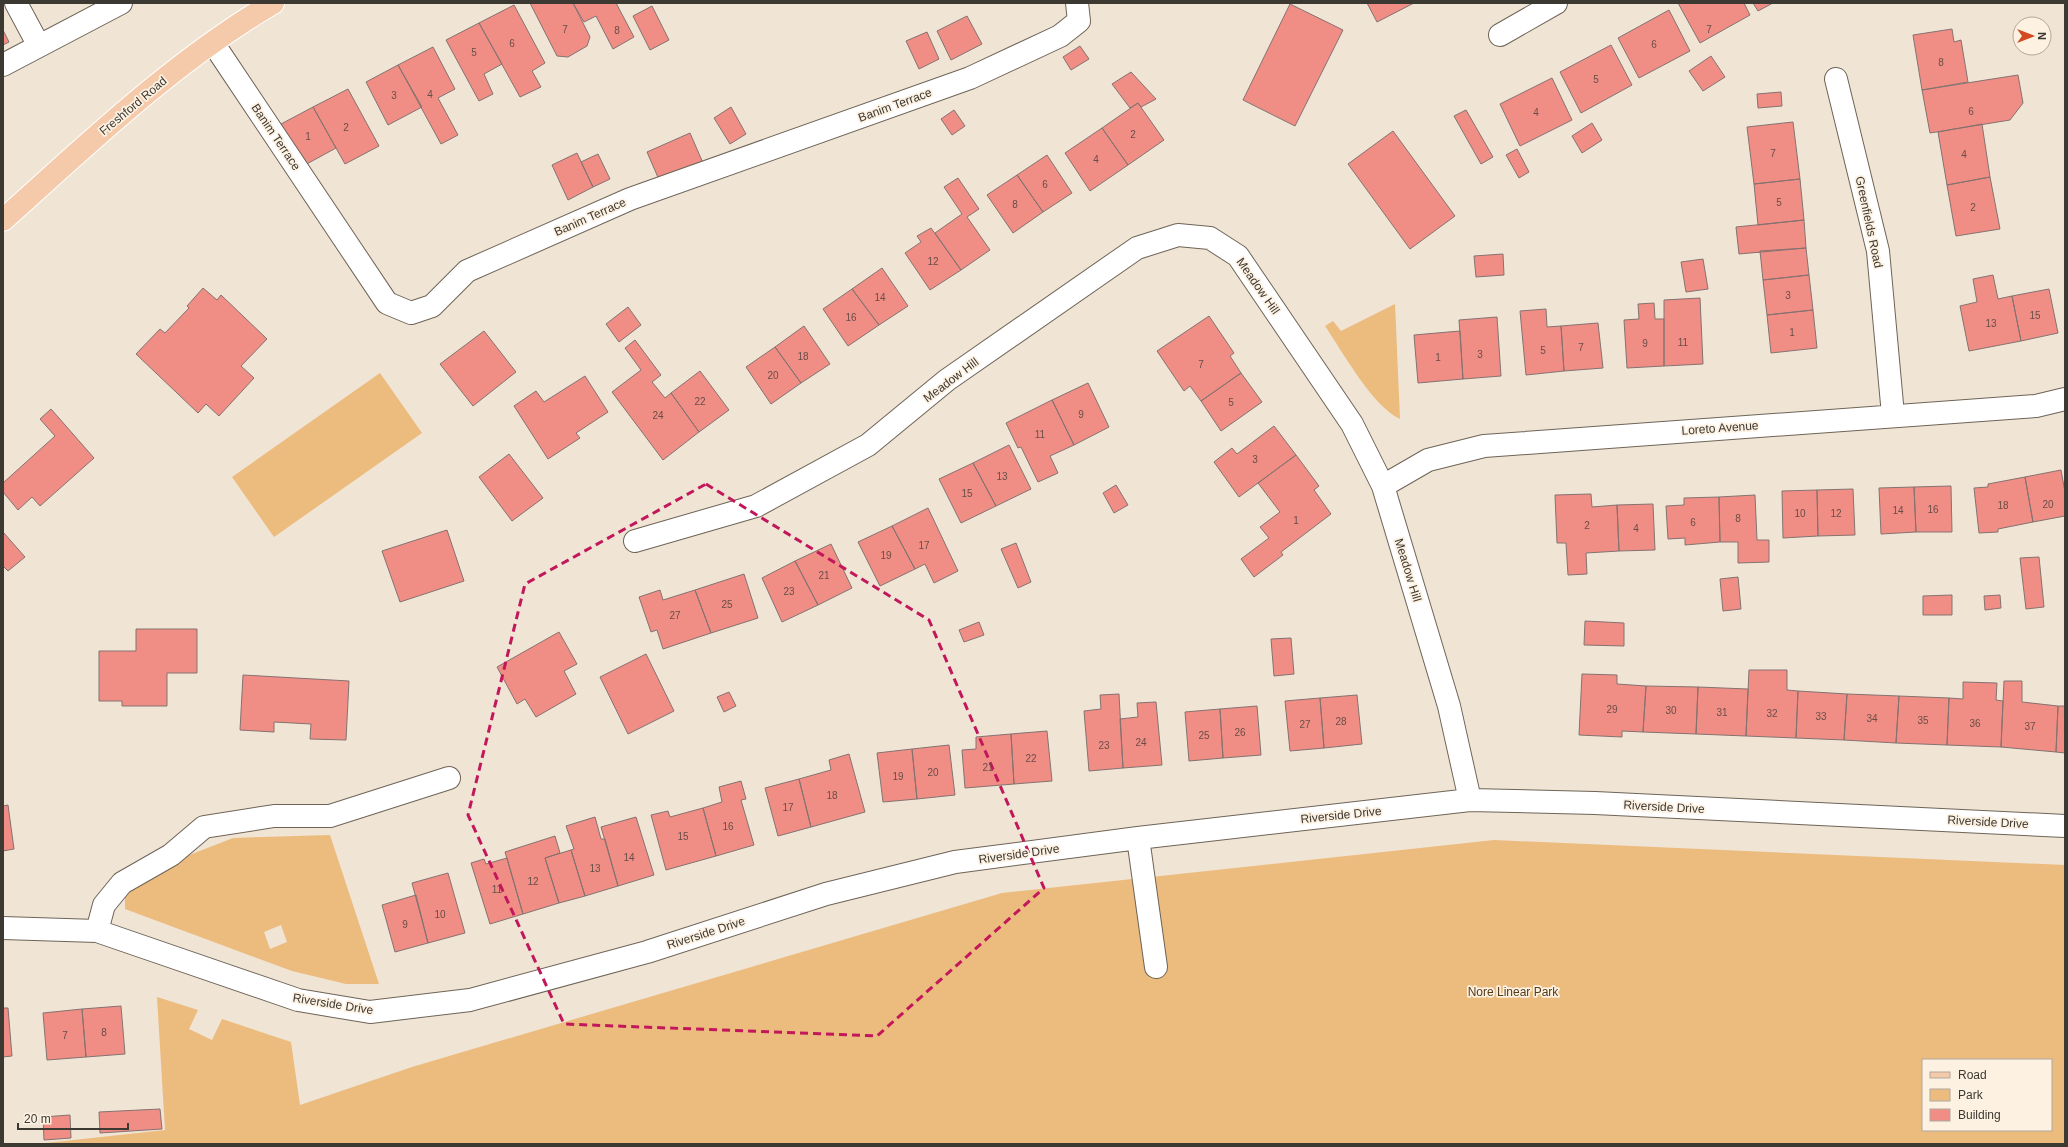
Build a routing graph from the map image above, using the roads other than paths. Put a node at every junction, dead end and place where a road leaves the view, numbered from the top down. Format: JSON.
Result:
{"nodes":[{"id":1,"x":16,"y":3,"type":"edge"},
{"id":2,"x":121,"y":3,"type":"edge"},
{"id":3,"x":273,"y":3,"type":"edge"},
{"id":4,"x":1076,"y":3,"type":"edge"},
{"id":5,"x":1556,"y":3,"type":"edge"},
{"id":6,"x":1500,"y":35,"type":"dead end"},
{"id":7,"x":213,"y":43,"type":"junction"},
{"id":8,"x":39,"y":46,"type":"junction"},
{"id":9,"x":3,"y":65,"type":"edge"},
{"id":10,"x":1836,"y":79,"type":"dead end"},
{"id":11,"x":3,"y":220,"type":"edge"},
{"id":12,"x":2065,"y":399,"type":"edge"},
{"id":13,"x":1893,"y":415,"type":"junction"},
{"id":14,"x":1383,"y":486,"type":"junction"},
{"id":15,"x":635,"y":541,"type":"dead end"},
{"id":16,"x":449,"y":778,"type":"dead end"},
{"id":17,"x":1470,"y":800,"type":"junction"},
{"id":18,"x":2065,"y":826,"type":"edge"},
{"id":19,"x":1138,"y":838,"type":"junction"},
{"id":20,"x":3,"y":928,"type":"edge"},
{"id":21,"x":97,"y":931,"type":"junction"},
{"id":22,"x":1156,"y":967,"type":"dead end"}],
"edges":[{"from":1,"to":8,"type":"street"},
{"from":2,"to":8,"type":"street"},
{"from":3,"to":7,"type":"main road","name":"Freshford Road"},
{"from":4,"to":7,"type":"street","name":"Banim Terrace"},
{"from":5,"to":6,"type":"street"},
{"from":7,"to":11,"type":"main road","name":"Freshford Road"},
{"from":8,"to":9,"type":"street"},
{"from":10,"to":13,"type":"street","name":"Greenfields Road"},
{"from":12,"to":13,"type":"street","name":"Loreto Avenue"},
{"from":13,"to":14,"type":"street","name":"Loreto Avenue"},
{"from":14,"to":15,"type":"street","name":"Meadow Hill"},
{"from":14,"to":17,"type":"street","name":"Meadow Hill"},
{"from":16,"to":21,"type":"street"},
{"from":17,"to":18,"type":"street","name":"Riverside Drive"},
{"from":17,"to":19,"type":"street","name":"Riverside Drive"},
{"from":19,"to":21,"type":"street","name":"Riverside Drive"},
{"from":19,"to":22,"type":"street"},
{"from":20,"to":21,"type":"street","name":"Riverside Drive"}]}
